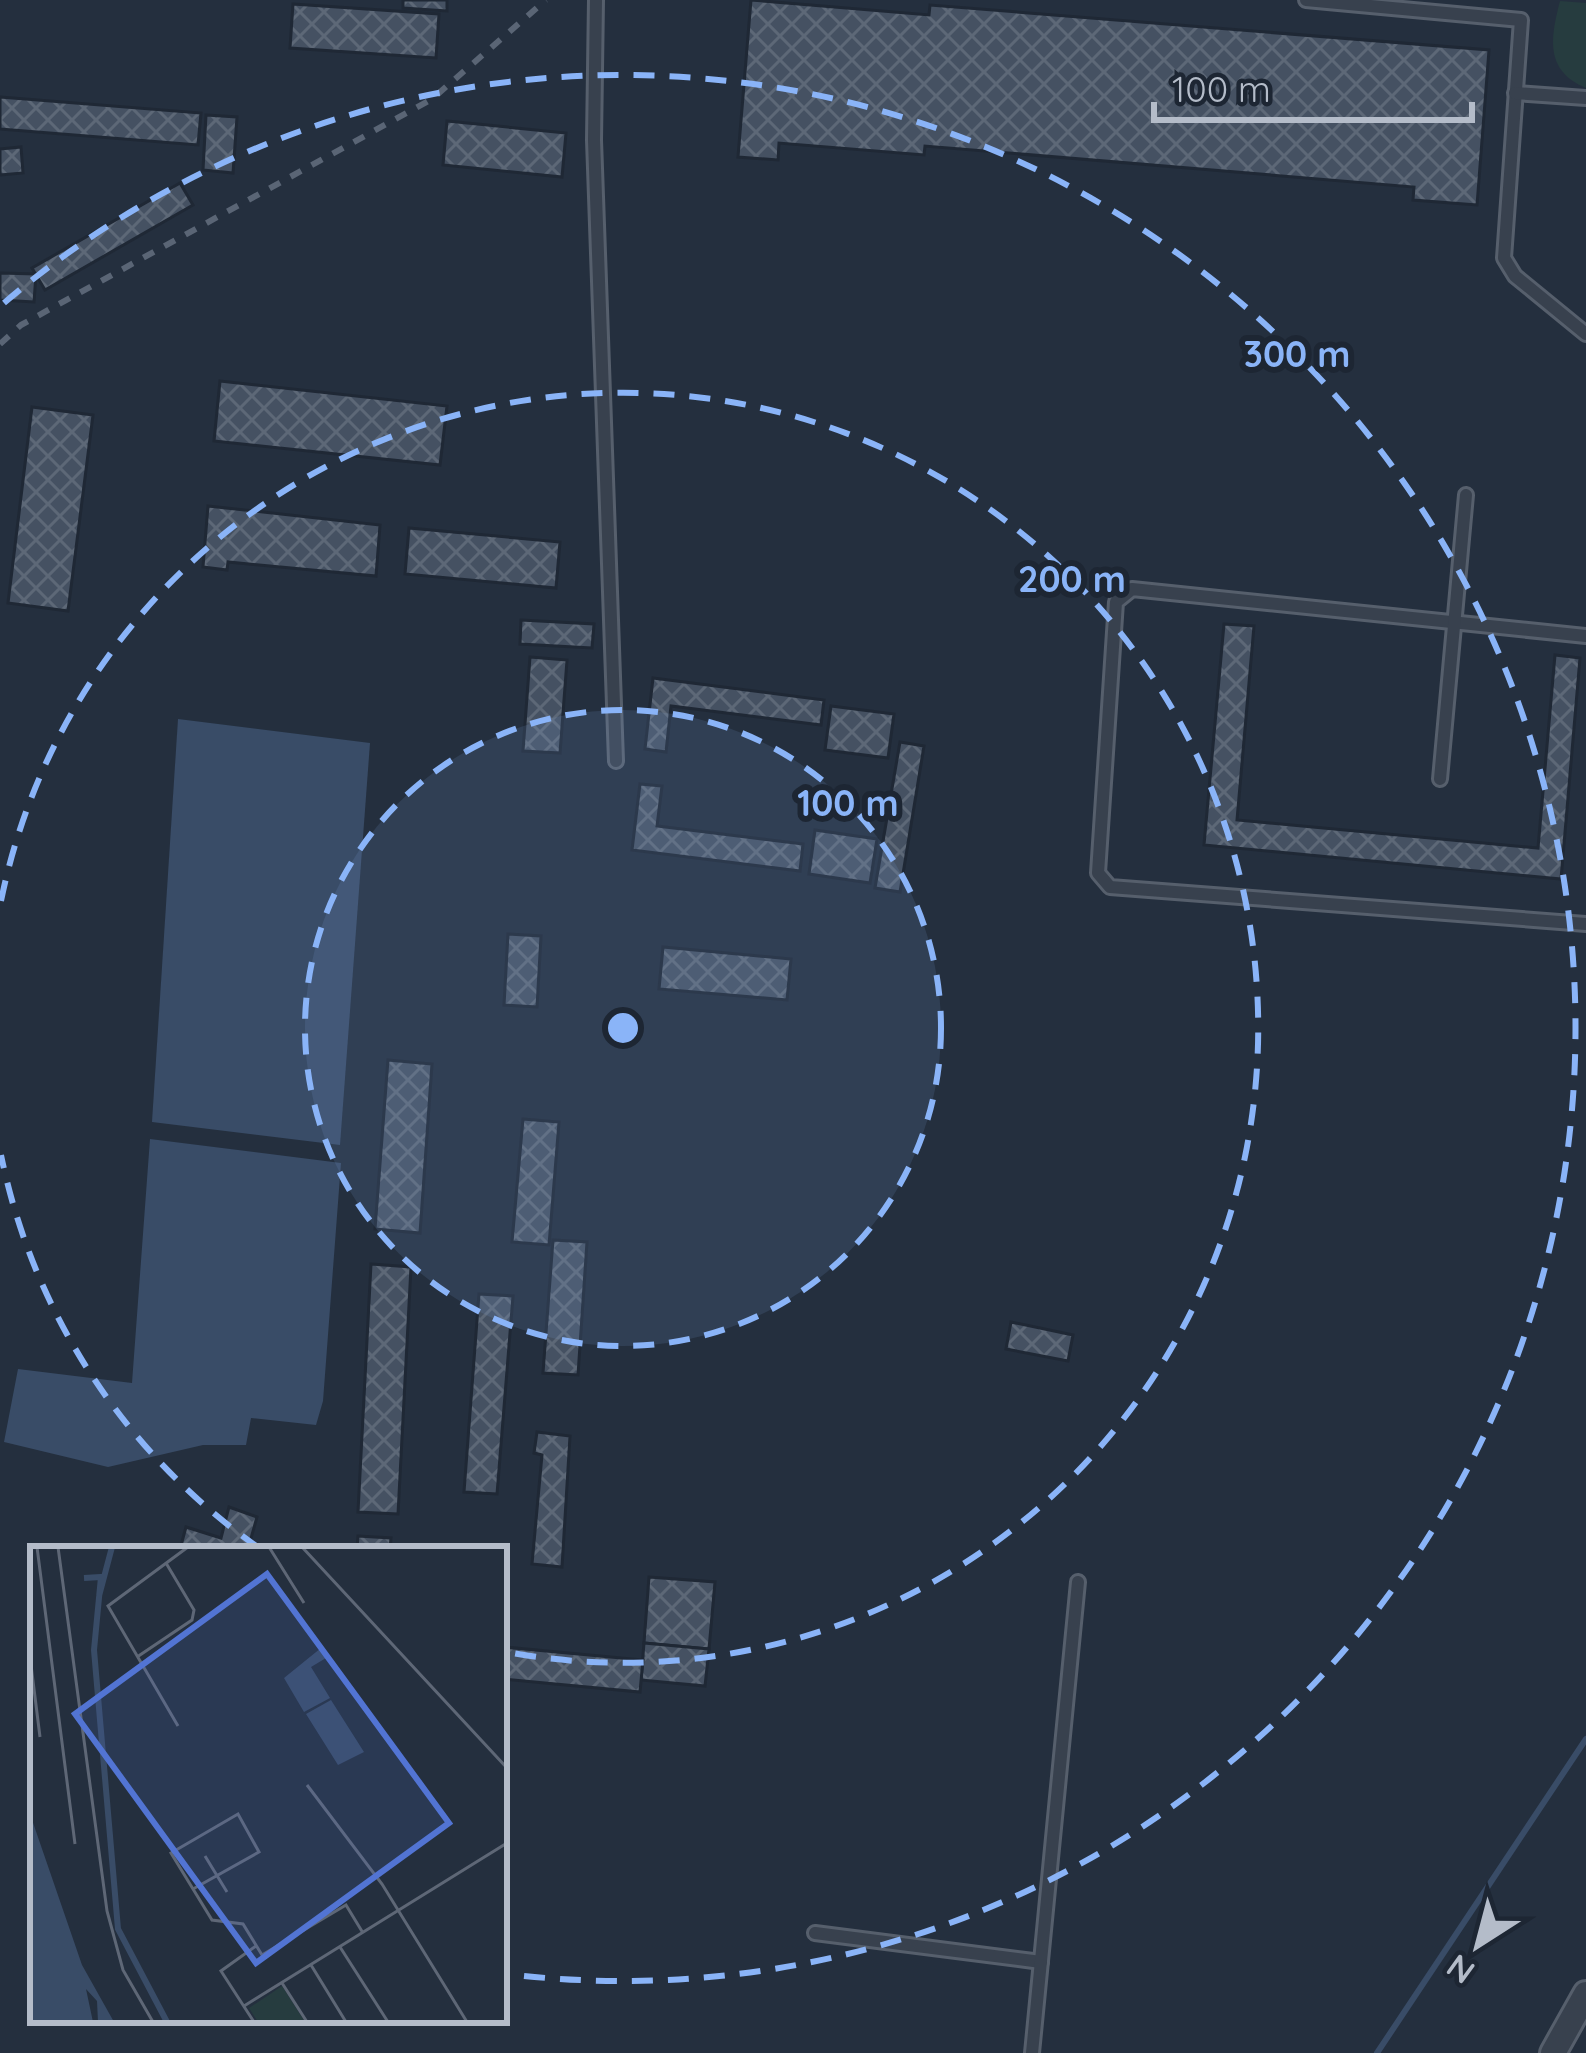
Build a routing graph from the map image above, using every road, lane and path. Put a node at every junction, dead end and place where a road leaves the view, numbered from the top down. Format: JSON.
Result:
{"nodes":[{"id":1,"x":596,"y":0,"type":"edge"},
{"id":2,"x":1306,"y":0,"type":"edge"},
{"id":3,"x":1515,"y":92,"type":"junction"},
{"id":4,"x":1586,"y":98,"type":"edge"},
{"id":5,"x":1586,"y":334,"type":"edge"},
{"id":6,"x":1466,"y":495,"type":"dead end"},
{"id":7,"x":1454,"y":622,"type":"junction"},
{"id":8,"x":1586,"y":636,"type":"edge"},
{"id":9,"x":616,"y":761,"type":"dead end"},
{"id":10,"x":1440,"y":779,"type":"dead end"},
{"id":11,"x":1586,"y":924,"type":"edge"},
{"id":12,"x":1078,"y":1582,"type":"dead end"},
{"id":13,"x":814,"y":1933,"type":"dead end"},
{"id":14,"x":1042,"y":1962,"type":"junction"},
{"id":15,"x":1586,"y":1994,"type":"edge"},
{"id":16,"x":1033,"y":2053,"type":"edge"},
{"id":17,"x":1553,"y":2053,"type":"edge"}],
"edges":[{"from":1,"to":9,"type":"lane"},
{"from":2,"to":3,"type":"lane"},
{"from":3,"to":4,"type":"lane"},
{"from":3,"to":5,"type":"lane"},
{"from":6,"to":7,"type":"lane"},
{"from":7,"to":8,"type":"lane"},
{"from":7,"to":10,"type":"lane"},
{"from":7,"to":11,"type":"lane"},
{"from":12,"to":14,"type":"lane"},
{"from":13,"to":14,"type":"lane"},
{"from":14,"to":16,"type":"lane"},
{"from":15,"to":17,"type":"street"}]}
